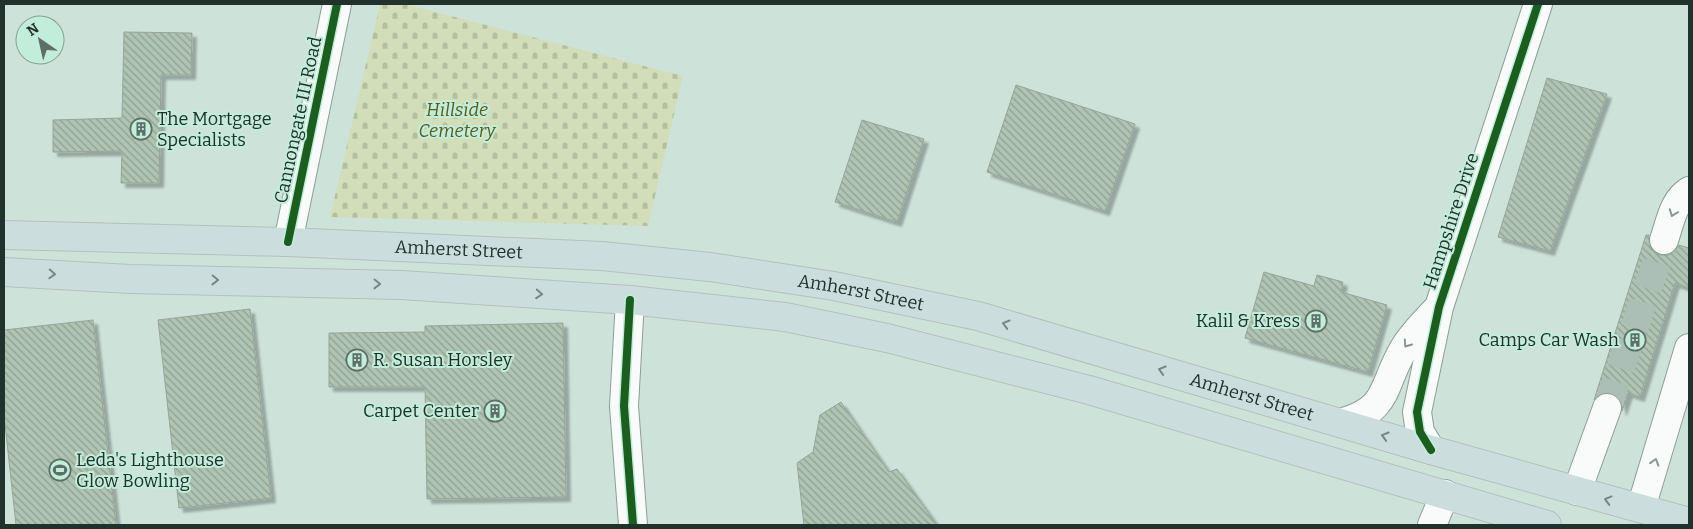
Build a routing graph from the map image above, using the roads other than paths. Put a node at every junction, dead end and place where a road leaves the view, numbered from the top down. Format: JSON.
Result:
{"nodes":[{"id":1,"x":337,"y":4,"type":"edge"},
{"id":2,"x":1538,"y":4,"type":"edge"},
{"id":3,"x":1689,"y":191,"type":"edge"},
{"id":4,"x":4,"y":235,"type":"edge"},
{"id":5,"x":1664,"y":240,"type":"tunnel mouth"},
{"id":6,"x":288,"y":242,"type":"junction"},
{"id":7,"x":4,"y":272,"type":"edge"},
{"id":8,"x":630,"y":300,"type":"junction"},
{"id":9,"x":1439,"y":307,"type":"junction"},
{"id":10,"x":1689,"y":348,"type":"edge"},
{"id":11,"x":1607,"y":408,"type":"tunnel mouth"},
{"id":12,"x":1341,"y":423,"type":"junction"},
{"id":13,"x":1431,"y":450,"type":"junction"},
{"id":14,"x":1577,"y":491,"type":"junction"},
{"id":15,"x":1445,"y":494,"type":"junction"},
{"id":16,"x":1640,"y":508,"type":"junction"},
{"id":17,"x":1689,"y":522,"type":"edge"},
{"id":18,"x":633,"y":525,"type":"edge"},
{"id":19,"x":1432,"y":525,"type":"edge"},
{"id":20,"x":1547,"y":525,"type":"edge"}],
"edges":[{"from":1,"to":6,"type":"street","name":"Cannongate III Road"},
{"from":2,"to":9,"type":"street","name":"Hampshire Drive"},
{"from":3,"to":5,"type":"street","one_way":true},
{"from":4,"to":6,"type":"highway","name":"Amherst Street"},
{"from":12,"to":6,"type":"highway","name":"Amherst Street","one_way":true},
{"from":7,"to":8,"type":"highway","one_way":true},
{"from":8,"to":15,"type":"highway"},
{"from":8,"to":18,"type":"street"},
{"from":9,"to":12,"type":"street","name":"Hampshire Drive","one_way":true},
{"from":9,"to":13,"type":"street","name":"Hampshire Drive"},
{"from":16,"to":10,"type":"street","one_way":true},
{"from":11,"to":14,"type":"street"},
{"from":13,"to":12,"type":"highway","name":"Amherst Street","one_way":true},
{"from":13,"to":14,"type":"highway","name":"Amherst Street"},
{"from":16,"to":14,"type":"highway","name":"Amherst Street","one_way":true},
{"from":15,"to":19,"type":"street"},
{"from":15,"to":20,"type":"highway"},
{"from":16,"to":17,"type":"highway","name":"Amherst Street"}]}
